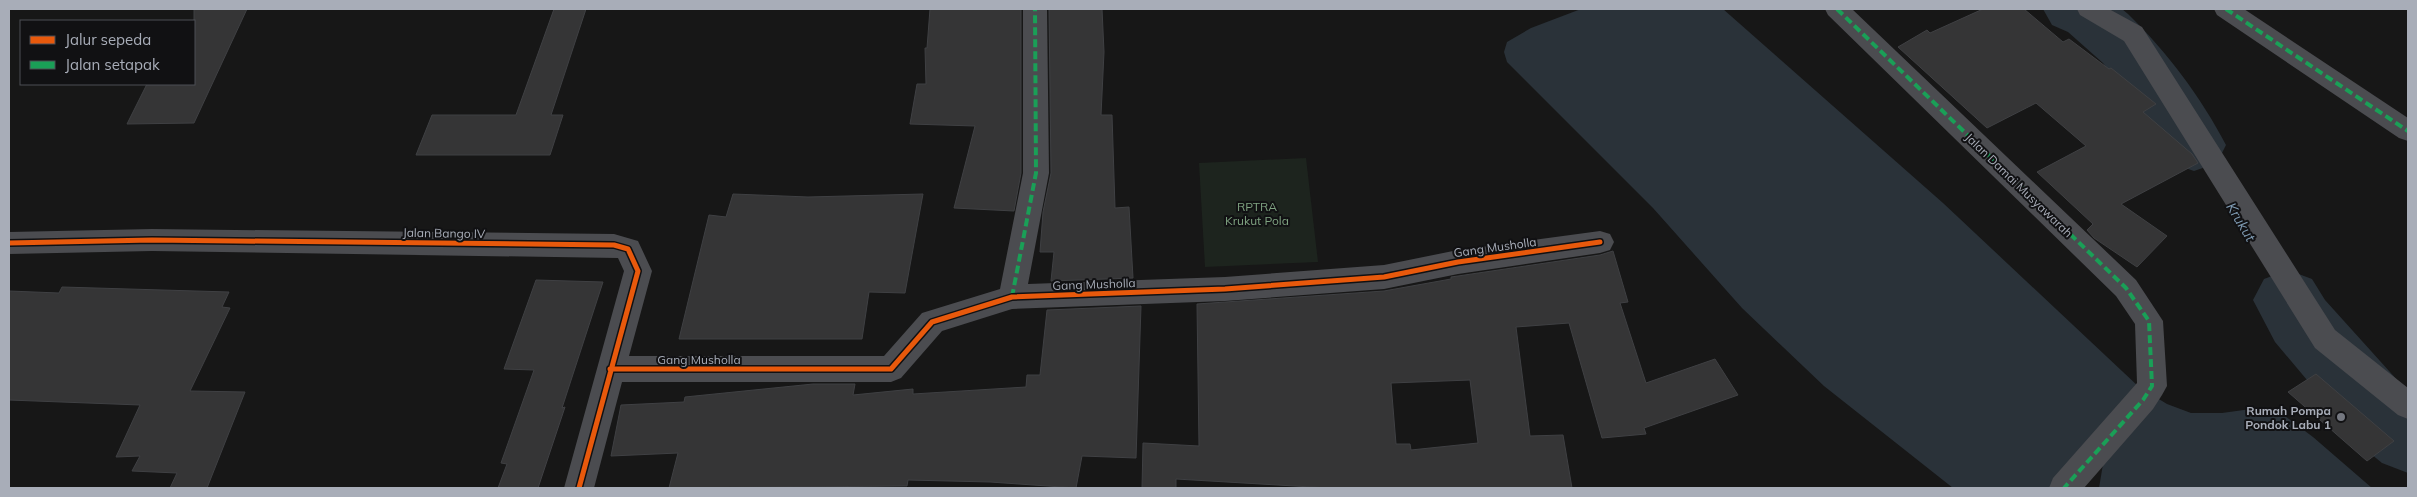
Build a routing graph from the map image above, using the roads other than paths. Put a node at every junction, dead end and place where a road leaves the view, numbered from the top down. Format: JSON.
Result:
{"nodes":[{"id":1,"x":1035,"y":9,"type":"edge"},
{"id":2,"x":1837,"y":9,"type":"edge"},
{"id":3,"x":2090,"y":9,"type":"edge"},
{"id":4,"x":2226,"y":9,"type":"edge"},
{"id":5,"x":2408,"y":131,"type":"edge"},
{"id":6,"x":1600,"y":242,"type":"dead end"},
{"id":7,"x":9,"y":243,"type":"edge"},
{"id":8,"x":1012,"y":297,"type":"junction"},
{"id":9,"x":610,"y":370,"type":"junction"},
{"id":10,"x":2408,"y":406,"type":"edge"},
{"id":11,"x":579,"y":488,"type":"edge"},
{"id":12,"x":2064,"y":488,"type":"edge"}],
"edges":[{"from":1,"to":8,"type":"street"},
{"from":2,"to":12,"type":"street","name":"Jalan Damai Musyawarah"},
{"from":3,"to":10,"type":"street"},
{"from":4,"to":5,"type":"street"},
{"from":6,"to":8,"type":"street","name":"Gang Musholla"},
{"from":7,"to":9,"type":"street","name":"Jalan Bango IV"},
{"from":8,"to":9,"type":"street","name":"Gang Musholla"},
{"from":9,"to":11,"type":"street","name":"Jalan Bango IV"}]}
